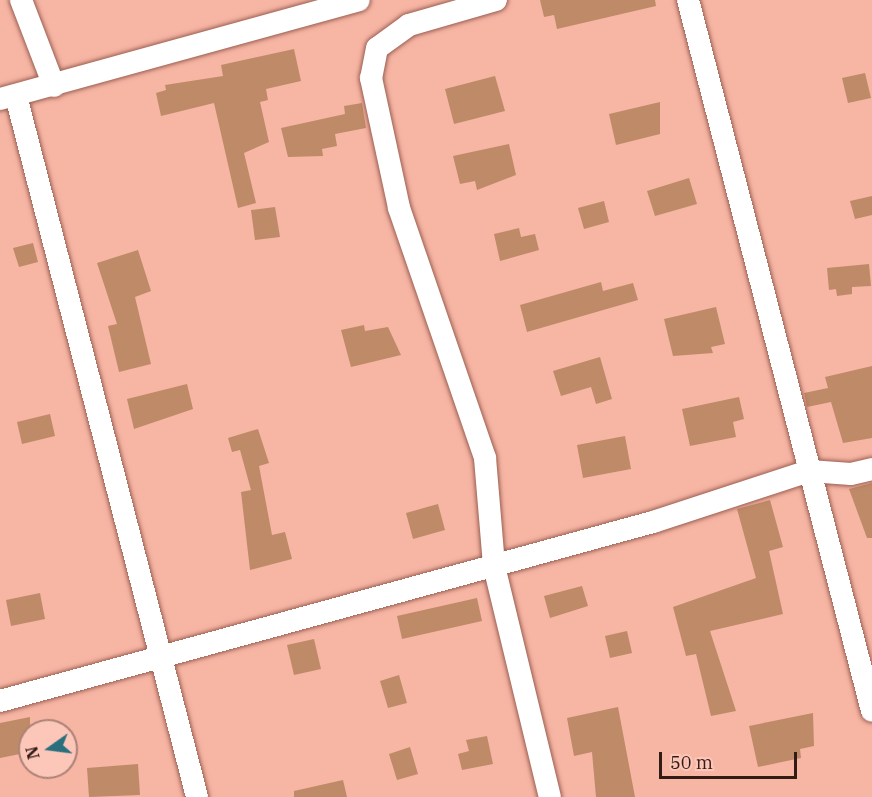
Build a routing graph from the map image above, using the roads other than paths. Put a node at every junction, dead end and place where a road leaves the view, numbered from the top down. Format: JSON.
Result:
{"nodes":[{"id":1,"x":21,"y":0,"type":"edge"},
{"id":2,"x":359,"y":0,"type":"edge"},
{"id":3,"x":496,"y":0,"type":"edge"},
{"id":4,"x":688,"y":0,"type":"edge"},
{"id":5,"x":54,"y":86,"type":"junction"},
{"id":6,"x":8,"y":98,"type":"edge"},
{"id":7,"x":872,"y":469,"type":"edge"},
{"id":8,"x":809,"y":471,"type":"junction"},
{"id":9,"x":494,"y":566,"type":"junction"},
{"id":10,"x":163,"y":659,"type":"junction"},
{"id":11,"x":0,"y":700,"type":"edge"},
{"id":12,"x":872,"y":711,"type":"edge"},
{"id":13,"x":197,"y":797,"type":"edge"},
{"id":14,"x":550,"y":797,"type":"edge"}],
"edges":[{"from":1,"to":5,"type":"street"},
{"from":2,"to":5,"type":"street"},
{"from":3,"to":9,"type":"street"},
{"from":4,"to":8,"type":"street"},
{"from":5,"to":6,"type":"street"},
{"from":6,"to":10,"type":"street"},
{"from":7,"to":8,"type":"street"},
{"from":8,"to":9,"type":"street"},
{"from":8,"to":12,"type":"street"},
{"from":9,"to":10,"type":"street"},
{"from":9,"to":14,"type":"street"},
{"from":10,"to":11,"type":"street"},
{"from":10,"to":13,"type":"street"}]}
